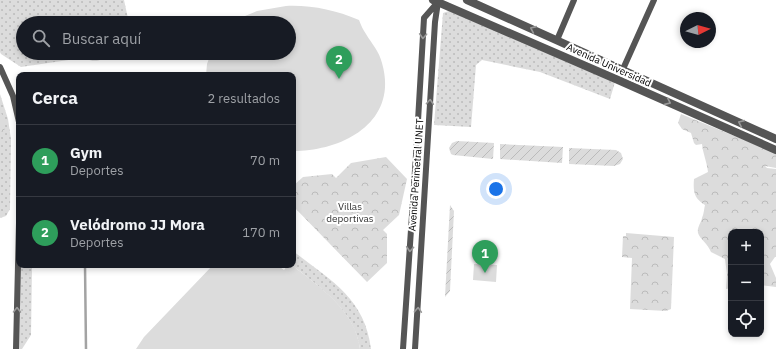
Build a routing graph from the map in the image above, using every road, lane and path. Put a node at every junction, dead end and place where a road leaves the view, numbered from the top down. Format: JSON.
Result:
{"nodes":[{"id":1,"x":467,"y":0,"type":"edge"},
{"id":2,"x":574,"y":0,"type":"edge"},
{"id":3,"x":654,"y":0,"type":"edge"},
{"id":4,"x":438,"y":1,"type":"edge"},
{"id":5,"x":557,"y":40,"type":"junction"},
{"id":6,"x":0,"y":67,"type":"edge"},
{"id":7,"x":622,"y":70,"type":"junction"},
{"id":8,"x":16,"y":109,"type":"edge"},
{"id":9,"x":417,"y":139,"type":"junction"},
{"id":10,"x":428,"y":139,"type":"junction"},
{"id":11,"x":776,"y":139,"type":"edge"},
{"id":12,"x":776,"y":150,"type":"edge"},
{"id":13,"x":416,"y":154,"type":"junction"},
{"id":14,"x":427,"y":155,"type":"junction"},
{"id":15,"x":18,"y":268,"type":"edge"},
{"id":16,"x":16,"y":349,"type":"edge"},
{"id":17,"x":403,"y":349,"type":"edge"},
{"id":18,"x":415,"y":349,"type":"edge"}],
"edges":[{"from":5,"to":1,"type":"street","name":"Avenida Universidad","one_way":true},
{"from":2,"to":5,"type":"street"},
{"from":3,"to":7,"type":"street"},
{"from":4,"to":9,"type":"street","one_way":true},
{"from":10,"to":4,"type":"street","name":"Avenida Perimetral UNET","one_way":true},
{"from":4,"to":12,"type":"street","name":"Avenida Universidad","one_way":true},
{"from":5,"to":7,"type":"street","name":"Avenida Universidad"},
{"from":6,"to":8,"type":"street"},
{"from":11,"to":7,"type":"street","name":"Avenida Universidad","one_way":true},
{"from":9,"to":10,"type":"street"},
{"from":9,"to":13,"type":"street"},
{"from":10,"to":14,"type":"street","name":"Avenida Perimetral UNET"},
{"from":13,"to":14,"type":"street"},
{"from":13,"to":17,"type":"street","one_way":true},
{"from":18,"to":14,"type":"street","name":"Avenida Perimetral UNET","one_way":true},
{"from":16,"to":15,"type":"street","one_way":true}]}
